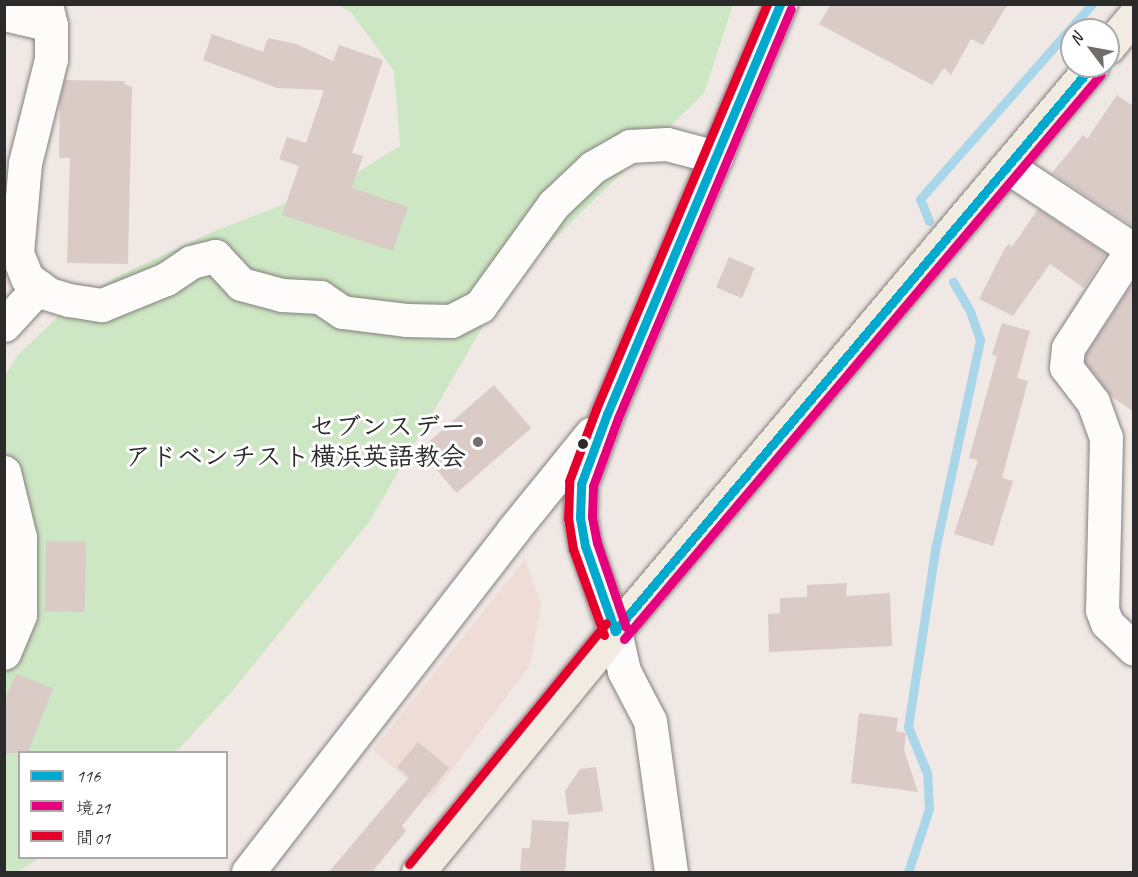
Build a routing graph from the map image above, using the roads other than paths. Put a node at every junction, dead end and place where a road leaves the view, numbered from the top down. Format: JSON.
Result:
{"nodes":[{"id":1,"x":780,"y":4,"type":"edge"},
{"id":2,"x":8,"y":15,"type":"dead end"},
{"id":3,"x":48,"y":15,"type":"edge"},
{"id":4,"x":1134,"y":16,"type":"edge"},
{"id":5,"x":1120,"y":33,"type":"edge"},
{"id":6,"x":1082,"y":78,"type":"edge"},
{"id":7,"x":716,"y":157,"type":"junction"},
{"id":8,"x":1008,"y":167,"type":"junction"},
{"id":9,"x":1133,"y":249,"type":"edge"},
{"id":10,"x":39,"y":287,"type":"junction"},
{"id":11,"x":4,"y":326,"type":"edge"},
{"id":12,"x":607,"y":414,"type":"junction"},
{"id":13,"x":4,"y":472,"type":"edge"},
{"id":14,"x":615,"y":631,"type":"junction"},
{"id":15,"x":1134,"y":649,"type":"edge"},
{"id":16,"x":4,"y":653,"type":"edge"},
{"id":17,"x":248,"y":873,"type":"edge"},
{"id":18,"x":418,"y":873,"type":"edge"},
{"id":19,"x":671,"y":873,"type":"edge"}],
"edges":[{"from":1,"to":7,"type":"street"},
{"from":2,"to":3,"type":"street"},
{"from":3,"to":10,"type":"street"},
{"from":4,"to":5,"type":"highway"},
{"from":6,"to":8,"type":"highway"},
{"from":7,"to":10,"type":"street"},
{"from":7,"to":12,"type":"street"},
{"from":8,"to":9,"type":"street"},
{"from":8,"to":14,"type":"highway"},
{"from":9,"to":15,"type":"street"},
{"from":10,"to":11,"type":"street"},
{"from":12,"to":14,"type":"street"},
{"from":12,"to":17,"type":"street"},
{"from":13,"to":16,"type":"street"},
{"from":14,"to":18,"type":"highway"},
{"from":14,"to":19,"type":"street"}]}
